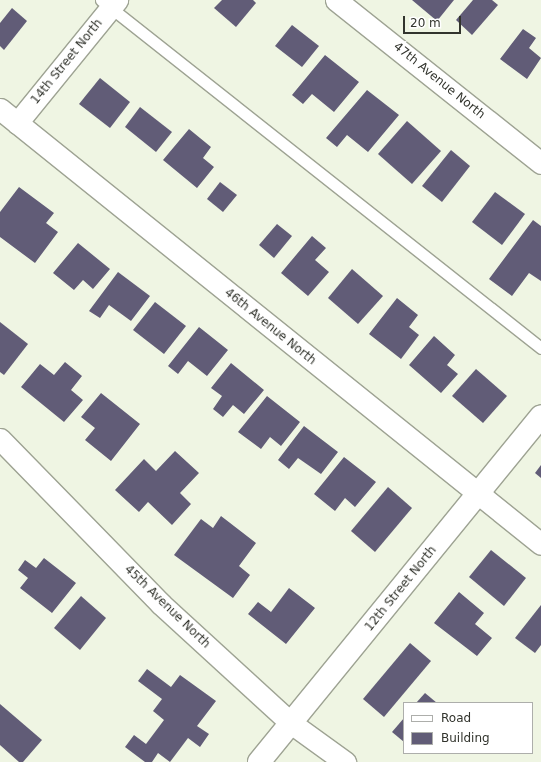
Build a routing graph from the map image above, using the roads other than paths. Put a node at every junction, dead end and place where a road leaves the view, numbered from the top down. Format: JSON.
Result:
{"nodes":[{"id":1,"x":336,"y":0,"type":"edge"},
{"id":2,"x":110,"y":3,"type":"edge"},
{"id":3,"x":0,"y":109,"type":"edge"},
{"id":4,"x":17,"y":123,"type":"junction"},
{"id":5,"x":541,"y":163,"type":"edge"},
{"id":6,"x":541,"y":348,"type":"edge"},
{"id":7,"x":541,"y":416,"type":"edge"},
{"id":8,"x":0,"y":438,"type":"edge"},
{"id":9,"x":478,"y":494,"type":"junction"},
{"id":10,"x":541,"y":544,"type":"edge"},
{"id":11,"x":291,"y":723,"type":"junction"},
{"id":12,"x":259,"y":762,"type":"edge"},
{"id":13,"x":345,"y":762,"type":"edge"}],
"edges":[{"from":1,"to":5,"type":"street","name":"47th Avenue North"},
{"from":2,"to":4,"type":"street","name":"14th Street North"},
{"from":2,"to":6,"type":"lane"},
{"from":3,"to":4,"type":"street","name":"46th Avenue North"},
{"from":4,"to":9,"type":"street","name":"46th Avenue North"},
{"from":7,"to":9,"type":"street","name":"12th Street North"},
{"from":8,"to":11,"type":"street","name":"45th Avenue North"},
{"from":9,"to":10,"type":"street","name":"46th Avenue North"},
{"from":9,"to":11,"type":"street","name":"12th Street North"},
{"from":11,"to":12,"type":"street","name":"12th Street North"},
{"from":11,"to":13,"type":"street","name":"45th Avenue North"}]}
